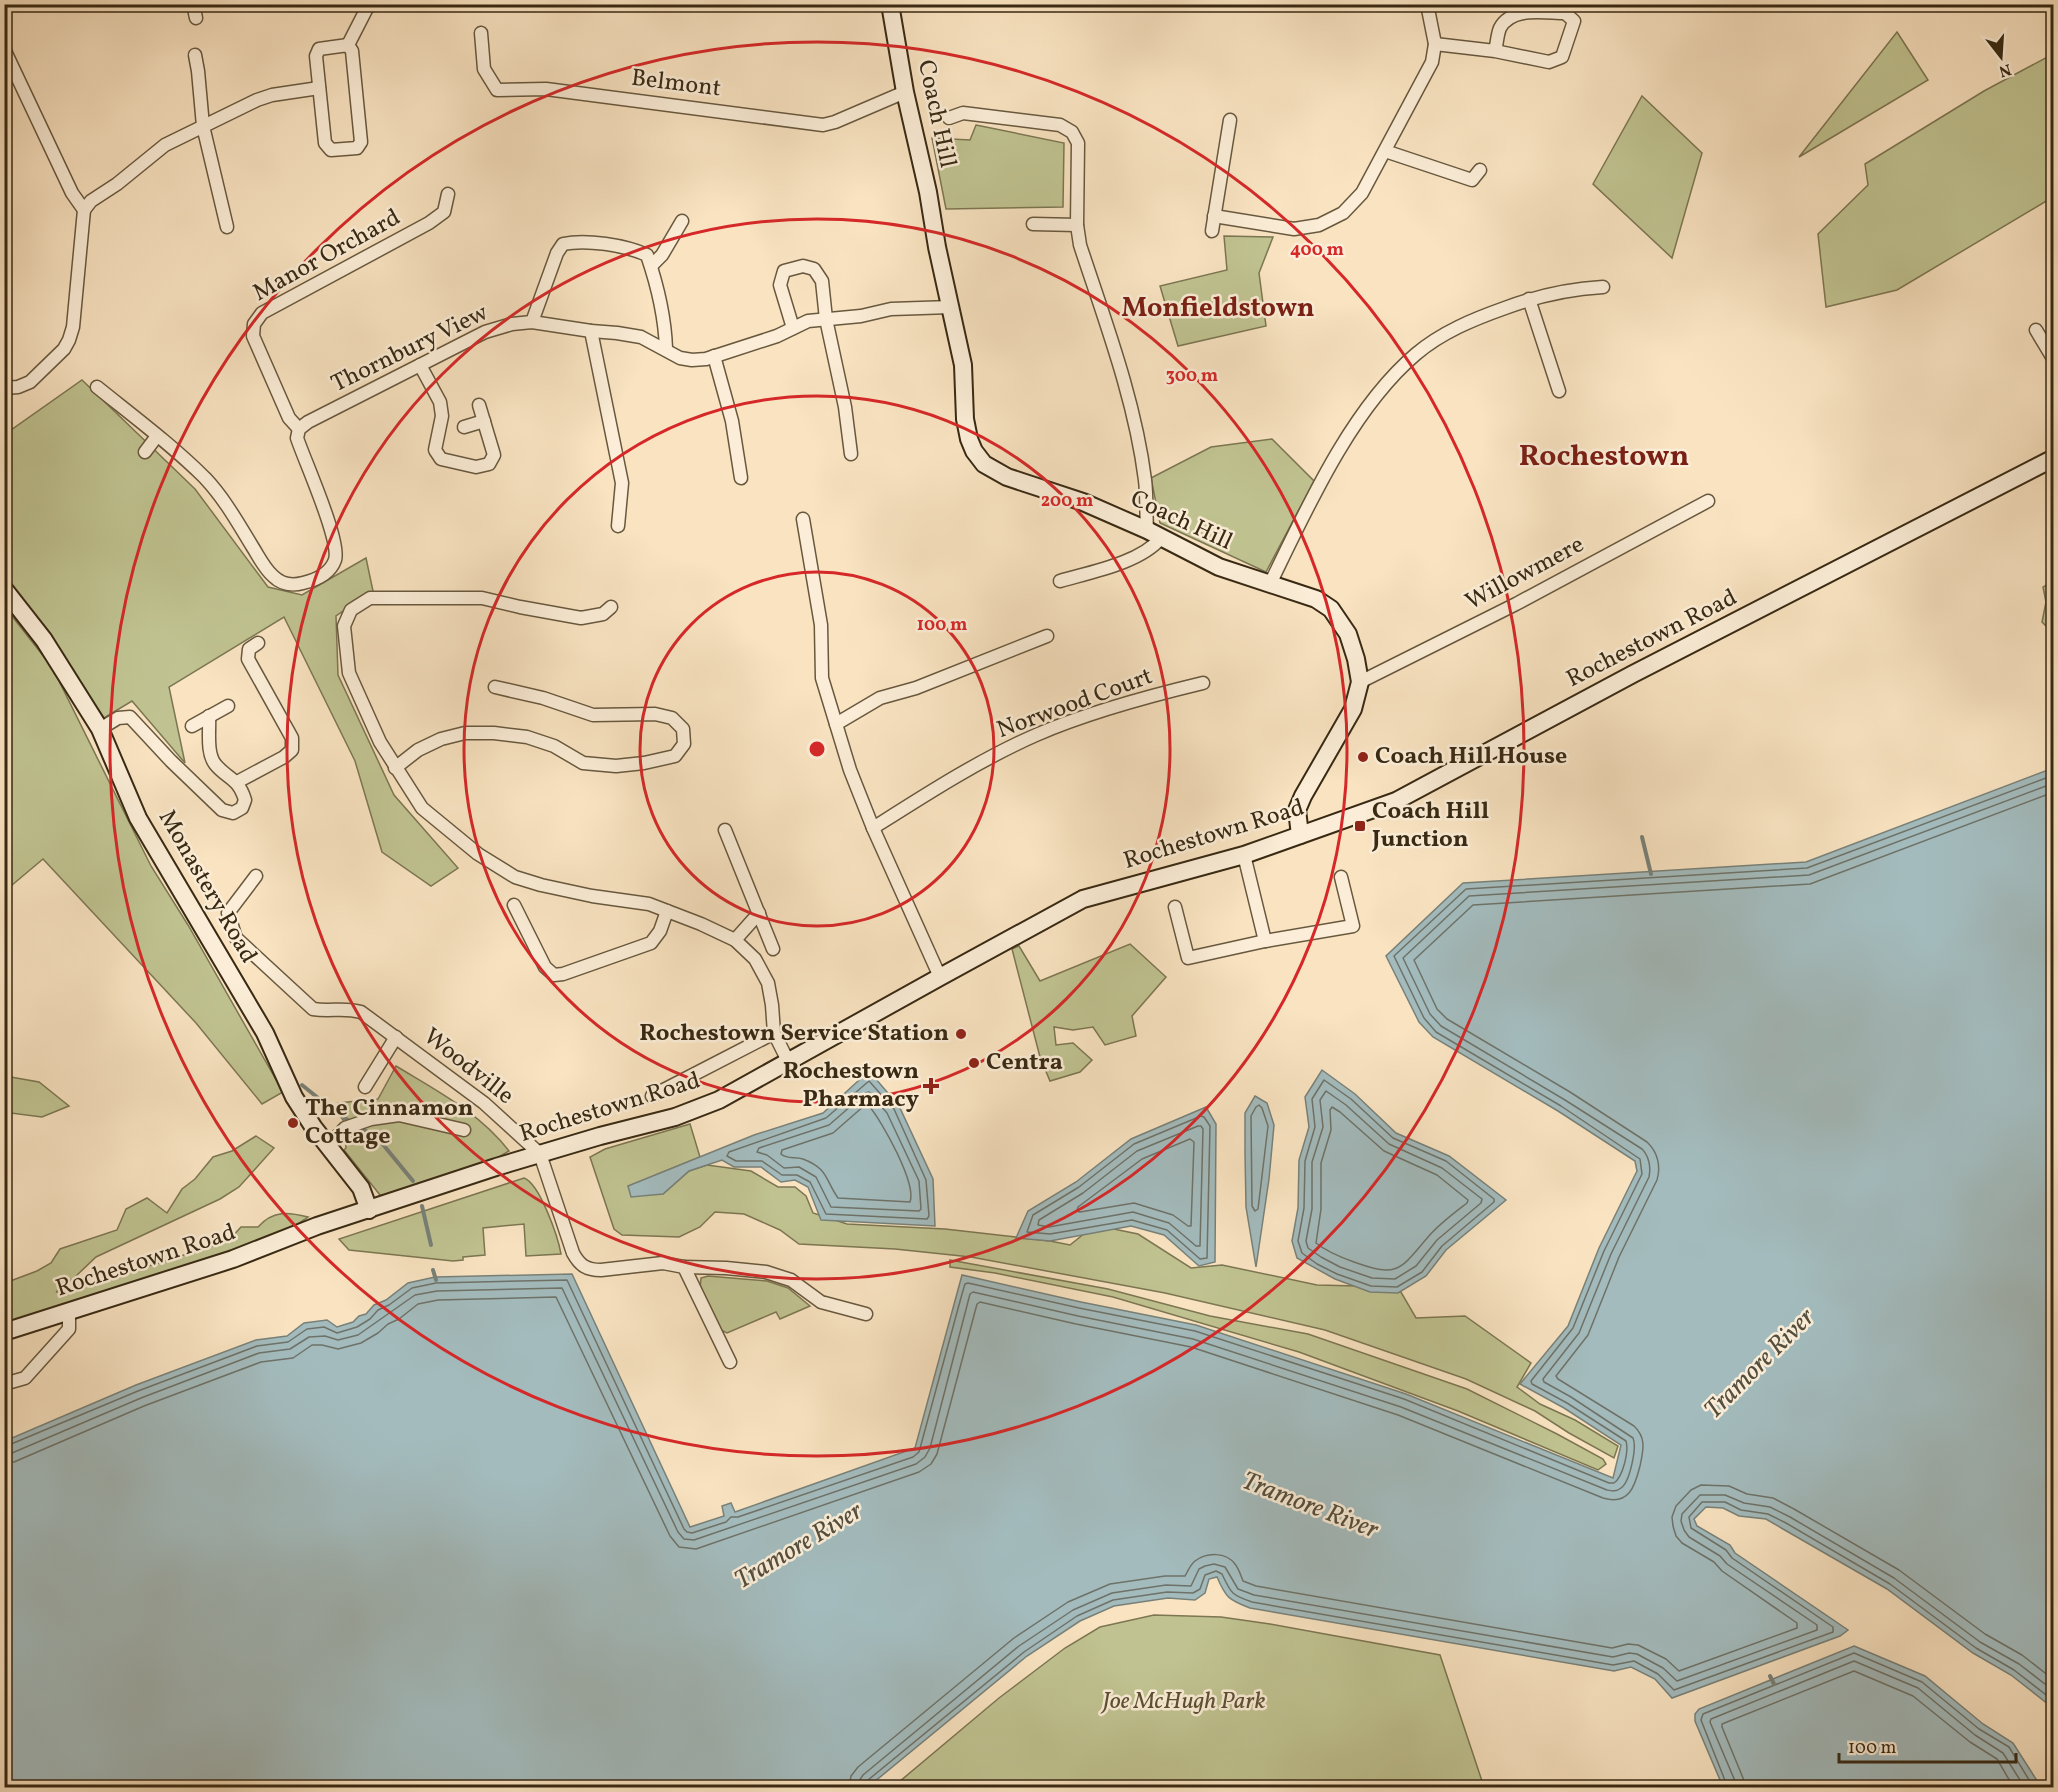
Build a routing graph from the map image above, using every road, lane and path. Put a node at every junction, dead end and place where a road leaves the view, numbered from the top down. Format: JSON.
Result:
{"nodes":[{"id":1,"x":193,"y":4,"type":"edge"},
{"id":2,"x":377,"y":4,"type":"edge"},
{"id":3,"x":890,"y":4,"type":"edge"},
{"id":4,"x":1426,"y":4,"type":"edge"},
{"id":5,"x":196,"y":18,"type":"dead end"},
{"id":6,"x":481,"y":33,"type":"dead end"},
{"id":7,"x":1435,"y":44,"type":"junction"},
{"id":8,"x":348,"y":45,"type":"junction"},
{"id":9,"x":4,"y":49,"type":"edge"},
{"id":10,"x":1496,"y":51,"type":"junction"},
{"id":11,"x":195,"y":55,"type":"dead end"},
{"id":12,"x":319,"y":88,"type":"junction"},
{"id":13,"x":905,"y":92,"type":"junction"},
{"id":14,"x":949,"y":118,"type":"dead end"},
{"id":15,"x":1230,"y":120,"type":"dead end"},
{"id":16,"x":203,"y":126,"type":"junction"},
{"id":17,"x":1385,"y":151,"type":"junction"},
{"id":18,"x":1480,"y":170,"type":"dead end"},
{"id":19,"x":448,"y":194,"type":"dead end"},
{"id":20,"x":84,"y":210,"type":"junction"},
{"id":21,"x":1214,"y":216,"type":"junction"},
{"id":22,"x":682,"y":221,"type":"dead end"},
{"id":23,"x":1033,"y":224,"type":"dead end"},
{"id":24,"x":1077,"y":225,"type":"junction"},
{"id":25,"x":227,"y":227,"type":"dead end"},
{"id":26,"x":1212,"y":231,"type":"dead end"},
{"id":27,"x":651,"y":266,"type":"junction"},
{"id":28,"x":1603,"y":287,"type":"dead end"},
{"id":29,"x":1529,"y":299,"type":"junction"},
{"id":30,"x":951,"y":307,"type":"junction"},
{"id":31,"x":826,"y":319,"type":"junction"},
{"id":32,"x":532,"y":322,"type":"junction"},
{"id":33,"x":793,"y":328,"type":"junction"},
{"id":34,"x":2036,"y":330,"type":"dead end"},
{"id":35,"x":591,"y":331,"type":"junction"},
{"id":36,"x":666,"y":349,"type":"junction"},
{"id":37,"x":714,"y":356,"type":"junction"},
{"id":38,"x":2054,"y":360,"type":"edge"},
{"id":39,"x":420,"y":365,"type":"junction"},
{"id":40,"x":97,"y":387,"type":"dead end"},
{"id":41,"x":4,"y":388,"type":"edge"},
{"id":42,"x":1559,"y":391,"type":"dead end"},
{"id":43,"x":479,"y":405,"type":"dead end"},
{"id":44,"x":484,"y":421,"type":"junction"},
{"id":45,"x":464,"y":427,"type":"dead end"},
{"id":46,"x":299,"y":429,"type":"junction"},
{"id":47,"x":157,"y":436,"type":"junction"},
{"id":48,"x":145,"y":452,"type":"dead end"},
{"id":49,"x":851,"y":454,"type":"dead end"},
{"id":50,"x":2054,"y":458,"type":"edge"},
{"id":51,"x":741,"y":478,"type":"dead end"},
{"id":52,"x":1707,"y":501,"type":"dead end"},
{"id":53,"x":803,"y":519,"type":"dead end"},
{"id":54,"x":618,"y":526,"type":"dead end"},
{"id":55,"x":1154,"y":534,"type":"junction"},
{"id":56,"x":1060,"y":581,"type":"dead end"},
{"id":57,"x":1270,"y":584,"type":"junction"},
{"id":58,"x":4,"y":589,"type":"edge"},
{"id":59,"x":610,"y":607,"type":"dead end"},
{"id":60,"x":1047,"y":636,"type":"dead end"},
{"id":61,"x":258,"y":643,"type":"dead end"},
{"id":62,"x":1360,"y":682,"type":"junction"},
{"id":63,"x":1203,"y":683,"type":"dead end"},
{"id":64,"x":495,"y":687,"type":"dead end"},
{"id":65,"x":228,"y":706,"type":"dead end"},
{"id":66,"x":209,"y":716,"type":"junction"},
{"id":67,"x":836,"y":724,"type":"junction"},
{"id":68,"x":192,"y":726,"type":"dead end"},
{"id":69,"x":99,"y":729,"type":"junction"},
{"id":70,"x":395,"y":768,"type":"junction"},
{"id":71,"x":237,"y":782,"type":"junction"},
{"id":72,"x":873,"y":828,"type":"junction"},
{"id":73,"x":725,"y":830,"type":"dead end"},
{"id":74,"x":1300,"y":835,"type":"junction"},
{"id":75,"x":1244,"y":855,"type":"junction"},
{"id":76,"x":256,"y":876,"type":"dead end"},
{"id":77,"x":1341,"y":877,"type":"dead end"},
{"id":78,"x":514,"y":905,"type":"dead end"},
{"id":79,"x":1175,"y":907,"type":"dead end"},
{"id":80,"x":667,"y":911,"type":"junction"},
{"id":81,"x":759,"y":913,"type":"junction"},
{"id":82,"x":735,"y":940,"type":"junction"},
{"id":83,"x":1265,"y":940,"type":"junction"},
{"id":84,"x":773,"y":949,"type":"dead end"},
{"id":85,"x":940,"y":977,"type":"junction"},
{"id":86,"x":774,"y":1033,"type":"junction"},
{"id":87,"x":396,"y":1037,"type":"junction"},
{"id":88,"x":789,"y":1062,"type":"junction"},
{"id":89,"x":365,"y":1087,"type":"dead end"},
{"id":90,"x":652,"y":1096,"type":"dead end"},
{"id":91,"x":464,"y":1130,"type":"dead end"},
{"id":92,"x":329,"y":1145,"type":"junction"},
{"id":93,"x":540,"y":1154,"type":"junction"},
{"id":94,"x":369,"y":1210,"type":"junction"},
{"id":95,"x":684,"y":1267,"type":"junction"},
{"id":96,"x":69,"y":1312,"type":"junction"},
{"id":97,"x":866,"y":1314,"type":"dead end"},
{"id":98,"x":4,"y":1332,"type":"edge"},
{"id":99,"x":730,"y":1362,"type":"dead end"},
{"id":100,"x":4,"y":1384,"type":"edge"}],
"edges":[{"from":1,"to":5,"type":"street"},
{"from":2,"to":8,"type":"street"},
{"from":3,"to":13,"type":"main road","name":"Coach Hill"},
{"from":4,"to":7,"type":"street"},
{"from":6,"to":13,"type":"street","name":"Belmont"},
{"from":7,"to":10,"type":"street"},
{"from":7,"to":17,"type":"street"},
{"from":8,"to":12,"type":"street"},
{"from":8,"to":12,"type":"street"},
{"from":9,"to":20,"type":"street"},
{"from":10,"to":10,"type":"street"},
{"from":11,"to":16,"type":"street"},
{"from":12,"to":16,"type":"street"},
{"from":13,"to":30,"type":"main road","name":"Coach Hill"},
{"from":14,"to":24,"type":"street"},
{"from":15,"to":21,"type":"street"},
{"from":16,"to":20,"type":"street"},
{"from":16,"to":25,"type":"street"},
{"from":17,"to":18,"type":"street"},
{"from":17,"to":21,"type":"street"},
{"from":19,"to":46,"type":"street","name":"Manor Orchard"},
{"from":20,"to":41,"type":"street"},
{"from":21,"to":26,"type":"street"},
{"from":22,"to":27,"type":"street"},
{"from":23,"to":24,"type":"street"},
{"from":24,"to":55,"type":"street"},
{"from":27,"to":32,"type":"street"},
{"from":27,"to":36,"type":"street"},
{"from":28,"to":29,"type":"street"},
{"from":29,"to":42,"type":"street"},
{"from":29,"to":57,"type":"street"},
{"from":30,"to":31,"type":"street","name":"Thornbury View"},
{"from":30,"to":55,"type":"main road","name":"Coach Hill"},
{"from":31,"to":33,"type":"street","name":"Thornbury View"},
{"from":31,"to":33,"type":"street"},
{"from":31,"to":49,"type":"street"},
{"from":32,"to":35,"type":"street","name":"Thornbury View"},
{"from":32,"to":39,"type":"street","name":"Thornbury View"},
{"from":33,"to":37,"type":"street","name":"Thornbury View"},
{"from":34,"to":38,"type":"street"},
{"from":35,"to":36,"type":"street","name":"Thornbury View"},
{"from":35,"to":54,"type":"street"},
{"from":36,"to":37,"type":"street","name":"Thornbury View"},
{"from":37,"to":51,"type":"street"},
{"from":39,"to":44,"type":"street"},
{"from":39,"to":46,"type":"street","name":"Thornbury View"},
{"from":40,"to":47,"type":"street"},
{"from":43,"to":44,"type":"street"},
{"from":44,"to":45,"type":"street"},
{"from":46,"to":47,"type":"street"},
{"from":47,"to":48,"type":"street"},
{"from":50,"to":74,"type":"main road","name":"Rochestown Road"},
{"from":52,"to":62,"type":"street","name":"Willowmere"},
{"from":53,"to":67,"type":"street"},
{"from":55,"to":56,"type":"street"},
{"from":55,"to":57,"type":"main road","name":"Coach Hill"},
{"from":57,"to":62,"type":"main road","name":"Coach Hill"},
{"from":58,"to":69,"type":"main road","name":"Monastery Road"},
{"from":59,"to":70,"type":"street"},
{"from":60,"to":67,"type":"street"},
{"from":61,"to":71,"type":"street"},
{"from":62,"to":74,"type":"main road","name":"Coach Hill"},
{"from":63,"to":72,"type":"street","name":"Norwood Court"},
{"from":64,"to":70,"type":"street"},
{"from":65,"to":66,"type":"street"},
{"from":66,"to":68,"type":"street"},
{"from":66,"to":71,"type":"street"},
{"from":67,"to":72,"type":"street"},
{"from":69,"to":71,"type":"street"},
{"from":69,"to":92,"type":"main road","name":"Monastery Road"},
{"from":70,"to":80,"type":"street"},
{"from":72,"to":85,"type":"street"},
{"from":73,"to":81,"type":"street"},
{"from":74,"to":75,"type":"main road","name":"Rochestown Road"},
{"from":75,"to":83,"type":"street"},
{"from":75,"to":85,"type":"main road","name":"Rochestown Road"},
{"from":76,"to":87,"type":"street","name":"Woodville"},
{"from":77,"to":83,"type":"street"},
{"from":78,"to":80,"type":"street"},
{"from":79,"to":83,"type":"street"},
{"from":80,"to":82,"type":"street"},
{"from":81,"to":82,"type":"street"},
{"from":81,"to":84,"type":"street"},
{"from":82,"to":86,"type":"street"},
{"from":85,"to":88,"type":"main road","name":"Rochestown Road"},
{"from":86,"to":88,"type":"street"},
{"from":86,"to":90,"type":"street"},
{"from":87,"to":89,"type":"street","name":"Woodville"},
{"from":87,"to":93,"type":"street","name":"Woodville"},
{"from":88,"to":93,"type":"main road","name":"Rochestown Road"},
{"from":91,"to":92,"type":"street"},
{"from":92,"to":94,"type":"main road","name":"Monastery Road"},
{"from":93,"to":94,"type":"main road","name":"Rochestown Road"},
{"from":93,"to":95,"type":"street"},
{"from":94,"to":96,"type":"main road","name":"Rochestown Road"},
{"from":95,"to":97,"type":"street"},
{"from":95,"to":99,"type":"street"},
{"from":96,"to":98,"type":"main road","name":"Rochestown Road"},
{"from":96,"to":100,"type":"street"}]}
